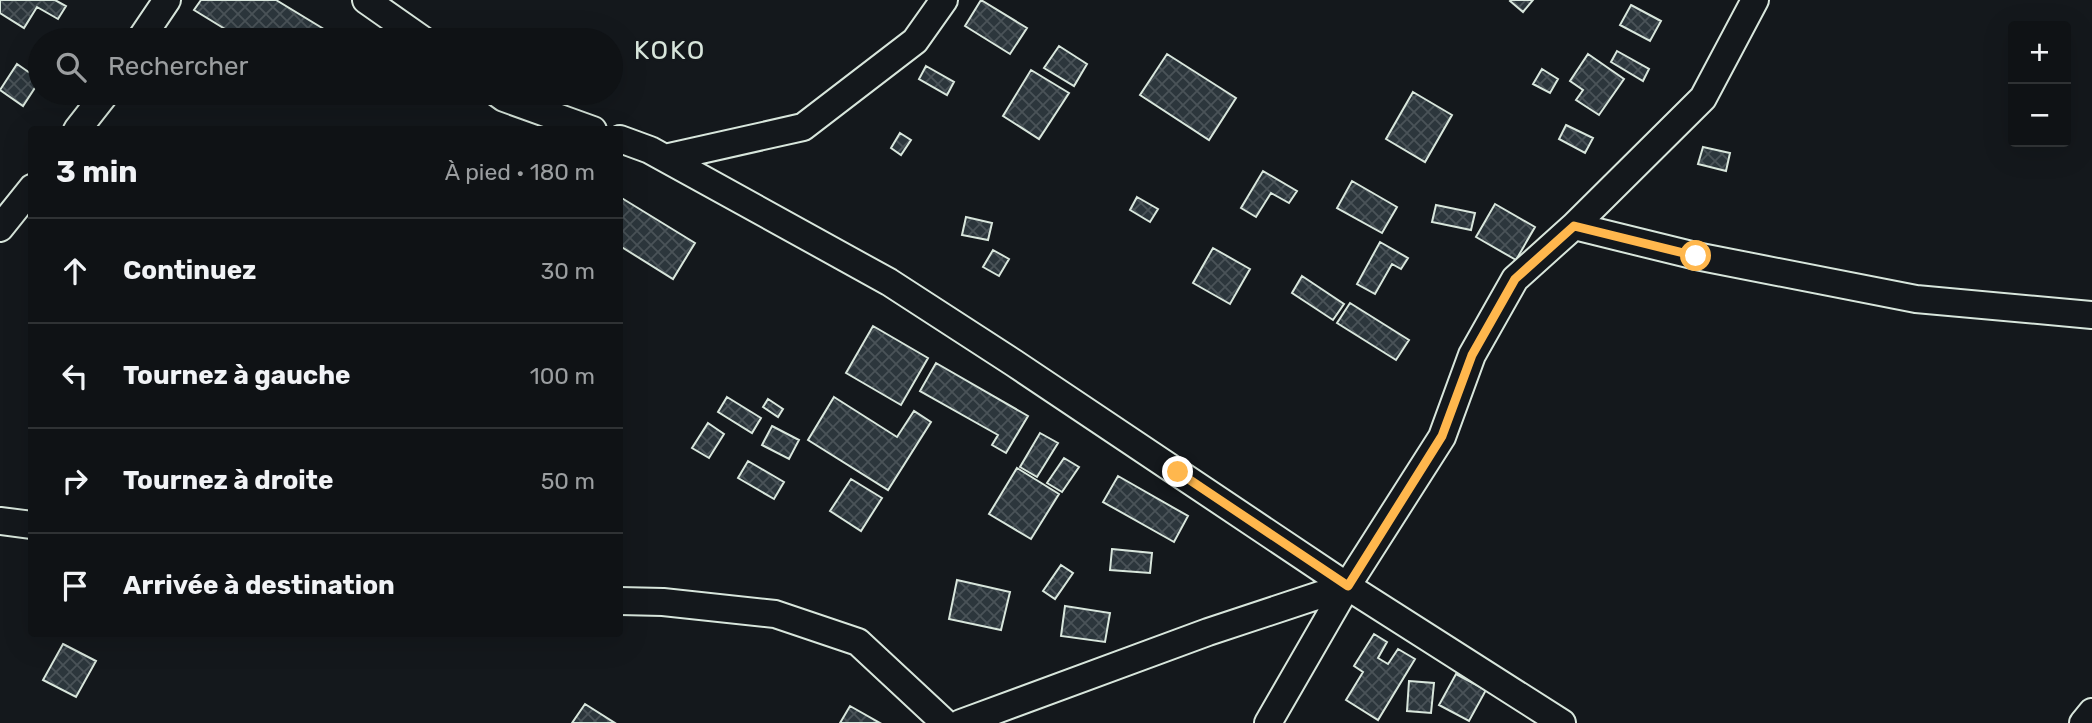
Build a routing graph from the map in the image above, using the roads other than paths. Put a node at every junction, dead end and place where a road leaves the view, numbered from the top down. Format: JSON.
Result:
{"nodes":[{"id":1,"x":167,"y":0,"type":"edge"},
{"id":2,"x":366,"y":0,"type":"edge"},
{"id":3,"x":944,"y":0,"type":"edge"},
{"id":4,"x":1755,"y":0,"type":"edge"},
{"id":5,"x":148,"y":28,"type":"edge"},
{"id":6,"x":406,"y":28,"type":"edge"},
{"id":7,"x":97,"y":105,"type":"edge"},
{"id":8,"x":524,"y":105,"type":"edge"},
{"id":9,"x":80,"y":126,"type":"edge"},
{"id":10,"x":582,"y":126,"type":"edge"},
{"id":11,"x":623,"y":140,"type":"edge"},
{"id":12,"x":665,"y":158,"type":"junction"},
{"id":13,"x":28,"y":193,"type":"edge"},
{"id":14,"x":1574,"y":226,"type":"junction"},
{"id":15,"x":0,"y":228,"type":"edge"},
{"id":16,"x":2092,"y":315,"type":"edge"},
{"id":17,"x":0,"y":520,"type":"edge"},
{"id":18,"x":28,"y":524,"type":"edge"},
{"id":19,"x":1348,"y":586,"type":"junction"},
{"id":20,"x":623,"y":601,"type":"edge"},
{"id":21,"x":2092,"y":712,"type":"edge"},
{"id":22,"x":945,"y":723,"type":"edge"},
{"id":23,"x":961,"y":723,"type":"edge"},
{"id":24,"x":1268,"y":723,"type":"edge"},
{"id":25,"x":1562,"y":723,"type":"edge"},
{"id":26,"x":2083,"y":723,"type":"edge"}],
"edges":[{"from":1,"to":5,"type":"street"},
{"from":2,"to":6,"type":"street"},
{"from":3,"to":12,"type":"street"},
{"from":4,"to":14,"type":"street"},
{"from":7,"to":9,"type":"street"},
{"from":8,"to":10,"type":"street"},
{"from":11,"to":12,"type":"street"},
{"from":12,"to":19,"type":"street"},
{"from":13,"to":15,"type":"street"},
{"from":14,"to":16,"type":"street"},
{"from":14,"to":19,"type":"street"},
{"from":17,"to":18,"type":"street"},
{"from":19,"to":23,"type":"street"},
{"from":19,"to":24,"type":"street"},
{"from":19,"to":25,"type":"street"},
{"from":20,"to":22,"type":"street"},
{"from":21,"to":26,"type":"street"}]}
